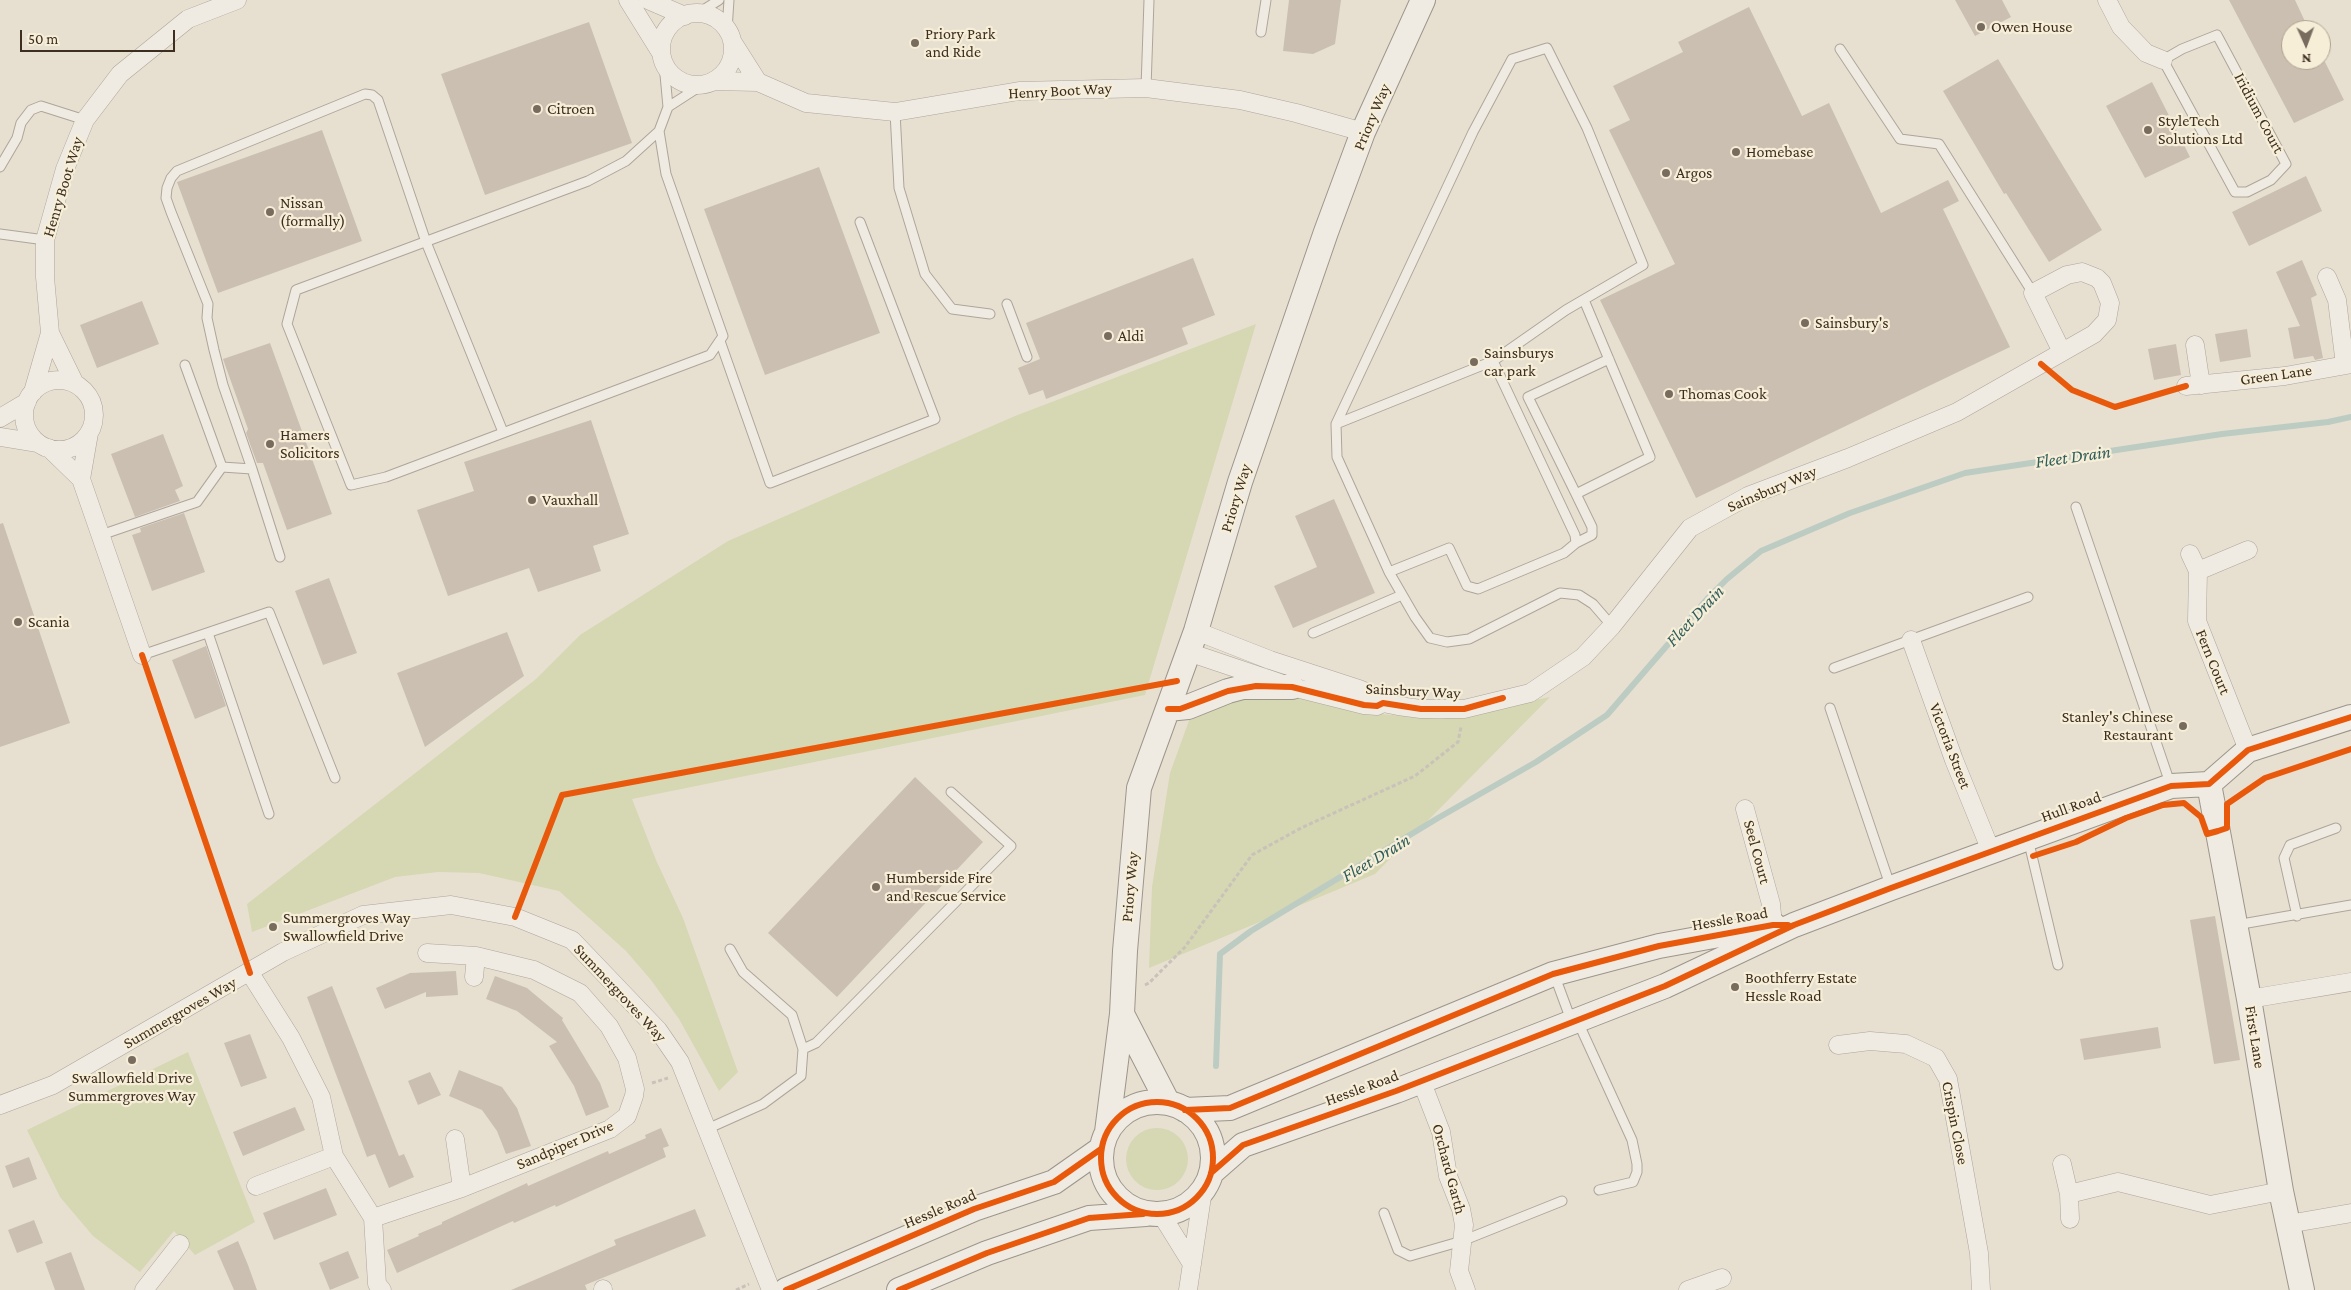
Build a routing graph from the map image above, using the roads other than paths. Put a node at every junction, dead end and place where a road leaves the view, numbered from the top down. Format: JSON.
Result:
{"nodes":[{"id":1,"x":237,"y":0,"type":"edge"},
{"id":2,"x":628,"y":0,"type":"edge"},
{"id":3,"x":648,"y":0,"type":"edge"},
{"id":4,"x":719,"y":0,"type":"edge"},
{"id":5,"x":729,"y":0,"type":"edge"},
{"id":6,"x":1149,"y":0,"type":"edge"},
{"id":7,"x":1266,"y":0,"type":"edge"},
{"id":8,"x":1423,"y":0,"type":"edge"},
{"id":9,"x":2106,"y":0,"type":"edge"},
{"id":10,"x":691,"y":15,"type":"junction"},
{"id":11,"x":1261,"y":32,"type":"dead end"},
{"id":12,"x":729,"y":36,"type":"junction"},
{"id":13,"x":1840,"y":49,"type":"dead end"},
{"id":14,"x":662,"y":59,"type":"junction"},
{"id":15,"x":2163,"y":60,"type":"junction"},
{"id":16,"x":758,"y":82,"type":"junction"},
{"id":17,"x":708,"y":83,"type":"junction"},
{"id":18,"x":1146,"y":88,"type":"junction"},
{"id":19,"x":668,"y":107,"type":"junction"},
{"id":20,"x":896,"y":112,"type":"junction"},
{"id":21,"x":85,"y":120,"type":"junction"},
{"id":22,"x":659,"y":131,"type":"junction"},
{"id":23,"x":1364,"y":132,"type":"junction"},
{"id":24,"x":0,"y":165,"type":"edge"},
{"id":25,"x":860,"y":222,"type":"dead end"},
{"id":26,"x":0,"y":234,"type":"edge"},
{"id":27,"x":45,"y":240,"type":"junction"},
{"id":28,"x":426,"y":242,"type":"junction"},
{"id":29,"x":2327,"y":277,"type":"dead end"},
{"id":30,"x":2033,"y":293,"type":"junction"},
{"id":31,"x":1584,"y":300,"type":"junction"},
{"id":32,"x":1007,"y":304,"type":"dead end"},
{"id":33,"x":990,"y":314,"type":"dead end"},
{"id":34,"x":50,"y":333,"type":"junction"},
{"id":35,"x":720,"y":341,"type":"junction"},
{"id":36,"x":2195,"y":345,"type":"dead end"},
{"id":37,"x":2062,"y":352,"type":"junction"},
{"id":38,"x":1027,"y":357,"type":"dead end"},
{"id":39,"x":1609,"y":359,"type":"junction"},
{"id":40,"x":1493,"y":361,"type":"junction"},
{"id":41,"x":185,"y":364,"type":"dead end"},
{"id":42,"x":2348,"y":364,"type":"edge"},
{"id":43,"x":75,"y":384,"type":"junction"},
{"id":44,"x":30,"y":397,"type":"junction"},
{"id":45,"x":0,"y":418,"type":"edge"},
{"id":46,"x":1336,"y":424,"type":"junction"},
{"id":47,"x":503,"y":432,"type":"junction"},
{"id":48,"x":89,"y":433,"type":"junction"},
{"id":49,"x":0,"y":436,"type":"edge"},
{"id":50,"x":43,"y":446,"type":"junction"},
{"id":51,"x":222,"y":467,"type":"junction"},
{"id":52,"x":252,"y":469,"type":"junction"},
{"id":53,"x":81,"y":479,"type":"junction"},
{"id":54,"x":1576,"y":494,"type":"junction"},
{"id":55,"x":2076,"y":507,"type":"dead end"},
{"id":56,"x":101,"y":535,"type":"junction"},
{"id":57,"x":1576,"y":543,"type":"junction"},
{"id":58,"x":2248,"y":550,"type":"dead end"},
{"id":59,"x":2190,"y":554,"type":"dead end"},
{"id":60,"x":280,"y":557,"type":"dead end"},
{"id":61,"x":2198,"y":570,"type":"junction"},
{"id":62,"x":1389,"y":572,"type":"junction"},
{"id":63,"x":1402,"y":594,"type":"junction"},
{"id":64,"x":2028,"y":597,"type":"dead end"},
{"id":65,"x":1612,"y":626,"type":"junction"},
{"id":66,"x":208,"y":633,"type":"junction"},
{"id":67,"x":1313,"y":633,"type":"dead end"},
{"id":68,"x":1911,"y":640,"type":"junction"},
{"id":69,"x":1192,"y":642,"type":"junction"},
{"id":70,"x":142,"y":656,"type":"joint"},
{"id":71,"x":1834,"y":668,"type":"dead end"},
{"id":72,"x":1292,"y":687,"type":"junction"},
{"id":73,"x":1383,"y":703,"type":"junction"},
{"id":74,"x":1830,"y":708,"type":"dead end"},
{"id":75,"x":1168,"y":709,"type":"junction"},
{"id":76,"x":2351,"y":717,"type":"edge"},
{"id":77,"x":2248,"y":750,"type":"junction"},
{"id":78,"x":334,"y":778,"type":"dead end"},
{"id":79,"x":2209,"y":784,"type":"junction"},
{"id":80,"x":2171,"y":786,"type":"junction"},
{"id":81,"x":951,"y":792,"type":"dead end"},
{"id":82,"x":1745,"y":809,"type":"dead end"},
{"id":83,"x":269,"y":814,"type":"dead end"},
{"id":84,"x":2336,"y":828,"type":"dead end"},
{"id":85,"x":2028,"y":837,"type":"junction"},
{"id":86,"x":1991,"y":851,"type":"junction"},
{"id":87,"x":1891,"y":888,"type":"junction"},
{"id":88,"x":2351,"y":905,"type":"edge"},
{"id":89,"x":2296,"y":916,"type":"junction"},
{"id":90,"x":1784,"y":925,"type":"junction"},
{"id":91,"x":2235,"y":926,"type":"junction"},
{"id":92,"x":730,"y":949,"type":"dead end"},
{"id":93,"x":427,"y":953,"type":"dead end"},
{"id":94,"x":476,"y":956,"type":"junction"},
{"id":95,"x":2058,"y":965,"type":"dead end"},
{"id":96,"x":250,"y":973,"type":"junction"},
{"id":97,"x":1554,"y":974,"type":"junction"},
{"id":98,"x":474,"y":977,"type":"dead end"},
{"id":99,"x":2351,"y":982,"type":"edge"},
{"id":100,"x":2249,"y":999,"type":"junction"},
{"id":101,"x":1122,"y":1003,"type":"junction"},
{"id":102,"x":1574,"y":1021,"type":"junction"},
{"id":103,"x":1838,"y":1045,"type":"dead end"},
{"id":104,"x":803,"y":1049,"type":"junction"},
{"id":105,"x":1421,"y":1080,"type":"junction"},
{"id":106,"x":0,"y":1105,"type":"edge"},
{"id":107,"x":1177,"y":1106,"type":"junction"},
{"id":108,"x":707,"y":1129,"type":"junction"},
{"id":109,"x":454,"y":1139,"type":"dead end"},
{"id":110,"x":1104,"y":1141,"type":"junction"},
{"id":111,"x":334,"y":1156,"type":"junction"},
{"id":112,"x":2062,"y":1164,"type":"dead end"},
{"id":113,"x":1207,"y":1182,"type":"junction"},
{"id":114,"x":256,"y":1186,"type":"dead end"},
{"id":115,"x":462,"y":1188,"type":"junction"},
{"id":116,"x":1599,"y":1190,"type":"dead end"},
{"id":117,"x":2281,"y":1191,"type":"junction"},
{"id":118,"x":2069,"y":1194,"type":"junction"},
{"id":119,"x":1562,"y":1201,"type":"dead end"},
{"id":120,"x":1384,"y":1213,"type":"dead end"},
{"id":121,"x":2351,"y":1213,"type":"edge"},
{"id":122,"x":1157,"y":1214,"type":"junction"},
{"id":123,"x":373,"y":1218,"type":"junction"},
{"id":124,"x":2070,"y":1219,"type":"dead end"},
{"id":125,"x":2288,"y":1224,"type":"junction"},
{"id":126,"x":1462,"y":1241,"type":"junction"},
{"id":127,"x":180,"y":1244,"type":"dead end"},
{"id":128,"x":1192,"y":1264,"type":"junction"},
{"id":129,"x":1722,"y":1278,"type":"dead end"},
{"id":130,"x":150,"y":1288,"type":"edge"},
{"id":131,"x":382,"y":1290,"type":"edge"},
{"id":132,"x":771,"y":1290,"type":"edge"},
{"id":133,"x":786,"y":1290,"type":"edge"},
{"id":134,"x":899,"y":1290,"type":"edge"},
{"id":135,"x":1188,"y":1290,"type":"edge"},
{"id":136,"x":1466,"y":1290,"type":"edge"},
{"id":137,"x":1688,"y":1290,"type":"edge"},
{"id":138,"x":1981,"y":1290,"type":"edge"},
{"id":139,"x":2302,"y":1290,"type":"edge"}],
"edges":[{"from":1,"to":21,"type":"street","name":"Henry Boot Way"},
{"from":2,"to":14,"type":"street"},
{"from":3,"to":10,"type":"street"},
{"from":4,"to":10,"type":"lane"},
{"from":5,"to":12,"type":"lane"},
{"from":6,"to":18,"type":"lane"},
{"from":7,"to":11,"type":"lane"},
{"from":8,"to":23,"type":"street","name":"Priory Way"},
{"from":9,"to":15,"type":"street"},
{"from":10,"to":12,"type":"street"},
{"from":10,"to":14,"type":"street"},
{"from":12,"to":16,"type":"street"},
{"from":12,"to":17,"type":"street"},
{"from":13,"to":30,"type":"lane"},
{"from":14,"to":17,"type":"street"},
{"from":14,"to":19,"type":"lane"},
{"from":15,"to":15,"type":"lane","name":"Iridium Court"},
{"from":16,"to":17,"type":"street"},
{"from":16,"to":20,"type":"street","name":"Henry Boot Way"},
{"from":17,"to":19,"type":"lane"},
{"from":18,"to":20,"type":"street","name":"Henry Boot Way"},
{"from":18,"to":23,"type":"street","name":"Henry Boot Way"},
{"from":19,"to":22,"type":"lane"},
{"from":20,"to":33,"type":"lane"},
{"from":21,"to":24,"type":"lane"},
{"from":21,"to":27,"type":"street","name":"Henry Boot Way"},
{"from":22,"to":28,"type":"lane"},
{"from":22,"to":35,"type":"lane"},
{"from":23,"to":69,"type":"street","name":"Priory Way"},
{"from":25,"to":35,"type":"lane"},
{"from":26,"to":27,"type":"lane"},
{"from":27,"to":34,"type":"street","name":"Henry Boot Way"},
{"from":28,"to":47,"type":"lane"},
{"from":28,"to":47,"type":"lane"},
{"from":28,"to":52,"type":"lane"},
{"from":29,"to":42,"type":"street"},
{"from":30,"to":37,"type":"street"},
{"from":30,"to":37,"type":"street"},
{"from":31,"to":39,"type":"lane"},
{"from":31,"to":40,"type":"lane"},
{"from":31,"to":46,"type":"lane"},
{"from":32,"to":38,"type":"lane"},
{"from":34,"to":43,"type":"street"},
{"from":34,"to":44,"type":"street"},
{"from":35,"to":47,"type":"lane"},
{"from":36,"to":42,"type":"street","name":"Green Lane"},
{"from":37,"to":65,"type":"street","name":"Sainsbury Way"},
{"from":39,"to":54,"type":"lane"},
{"from":39,"to":54,"type":"lane"},
{"from":40,"to":46,"type":"lane"},
{"from":40,"to":57,"type":"lane"},
{"from":41,"to":51,"type":"lane"},
{"from":43,"to":44,"type":"street"},
{"from":43,"to":48,"type":"street"},
{"from":44,"to":45,"type":"street"},
{"from":44,"to":50,"type":"street"},
{"from":46,"to":62,"type":"lane"},
{"from":48,"to":50,"type":"street"},
{"from":48,"to":53,"type":"street"},
{"from":49,"to":50,"type":"street"},
{"from":50,"to":53,"type":"street"},
{"from":51,"to":52,"type":"lane"},
{"from":51,"to":56,"type":"lane"},
{"from":52,"to":60,"type":"lane"},
{"from":53,"to":56,"type":"street"},
{"from":54,"to":57,"type":"lane"},
{"from":55,"to":80,"type":"lane"},
{"from":56,"to":70,"type":"street"},
{"from":57,"to":62,"type":"lane"},
{"from":58,"to":61,"type":"street"},
{"from":59,"to":61,"type":"street","name":"Fern Court"},
{"from":61,"to":77,"type":"street","name":"Fern Court"},
{"from":62,"to":63,"type":"lane"},
{"from":63,"to":65,"type":"lane"},
{"from":63,"to":67,"type":"lane"},
{"from":64,"to":68,"type":"lane"},
{"from":65,"to":73,"type":"street","name":"Sainsbury Way"},
{"from":66,"to":70,"type":"lane"},
{"from":66,"to":78,"type":"lane"},
{"from":66,"to":83,"type":"lane"},
{"from":68,"to":71,"type":"lane"},
{"from":68,"to":86,"type":"street","name":"Victoria Street"},
{"from":69,"to":72,"type":"street","name":"Sainsbury Way"},
{"from":69,"to":73,"type":"street","name":"Sainsbury Way"},
{"from":69,"to":75,"type":"street","name":"Priory Way"},
{"from":72,"to":73,"type":"street","name":"Sainsbury Way"},
{"from":72,"to":75,"type":"street"},
{"from":74,"to":87,"type":"lane"},
{"from":75,"to":101,"type":"street","name":"Priory Way"},
{"from":76,"to":77,"type":"street"},
{"from":77,"to":79,"type":"street"},
{"from":79,"to":80,"type":"street","name":"Hull Road"},
{"from":79,"to":91,"type":"street","name":"First Lane"},
{"from":80,"to":85,"type":"street","name":"Hull Road"},
{"from":81,"to":104,"type":"lane"},
{"from":82,"to":90,"type":"street","name":"Seel Court"},
{"from":84,"to":89,"type":"lane"},
{"from":85,"to":86,"type":"street","name":"Hull Road"},
{"from":85,"to":95,"type":"lane"},
{"from":86,"to":87,"type":"street","name":"Hull Road"},
{"from":87,"to":90,"type":"street","name":"Hull Road"},
{"from":88,"to":89,"type":"lane"},
{"from":89,"to":91,"type":"lane"},
{"from":90,"to":97,"type":"street","name":"Hessle Road"},
{"from":90,"to":102,"type":"street","name":"Hessle Road"},
{"from":91,"to":100,"type":"street","name":"First Lane"},
{"from":92,"to":104,"type":"lane"},
{"from":93,"to":94,"type":"street","name":"Sandpiper Drive"},
{"from":94,"to":98,"type":"street"},
{"from":94,"to":115,"type":"street","name":"Sandpiper Drive"},
{"from":96,"to":106,"type":"street","name":"Summergroves Way"},
{"from":96,"to":108,"type":"street","name":"Summergroves Way"},
{"from":96,"to":111,"type":"street"},
{"from":97,"to":102,"type":"lane"},
{"from":97,"to":107,"type":"street","name":"Hessle Road"},
{"from":99,"to":100,"type":"street"},
{"from":100,"to":117,"type":"street","name":"First Lane"},
{"from":101,"to":107,"type":"street"},
{"from":101,"to":110,"type":"street","name":"Priory Way"},
{"from":102,"to":105,"type":"street","name":"Hessle Road"},
{"from":102,"to":116,"type":"lane"},
{"from":103,"to":138,"type":"street","name":"Crispin Close"},
{"from":104,"to":108,"type":"lane"},
{"from":105,"to":113,"type":"street","name":"Hessle Road"},
{"from":105,"to":126,"type":"street","name":"Orchard Garth"},
{"from":107,"to":110,"type":"street"},
{"from":107,"to":113,"type":"street"},
{"from":108,"to":132,"type":"street","name":"Summergroves Way"},
{"from":109,"to":115,"type":"street"},
{"from":110,"to":122,"type":"street"},
{"from":110,"to":133,"type":"street","name":"Hessle Road"},
{"from":111,"to":114,"type":"street"},
{"from":111,"to":123,"type":"street"},
{"from":112,"to":118,"type":"street"},
{"from":113,"to":122,"type":"street"},
{"from":113,"to":128,"type":"street"},
{"from":115,"to":123,"type":"street","name":"Sandpiper Drive"},
{"from":117,"to":118,"type":"street"},
{"from":117,"to":125,"type":"street","name":"First Lane"},
{"from":118,"to":124,"type":"street"},
{"from":119,"to":126,"type":"lane"},
{"from":120,"to":126,"type":"lane"},
{"from":121,"to":125,"type":"street"},
{"from":122,"to":128,"type":"street"},
{"from":122,"to":134,"type":"street"},
{"from":123,"to":131,"type":"street"},
{"from":125,"to":139,"type":"street","name":"First Lane"},
{"from":126,"to":136,"type":"street","name":"Orchard Garth"},
{"from":127,"to":130,"type":"street"},
{"from":128,"to":135,"type":"street"},
{"from":129,"to":137,"type":"street"}]}
